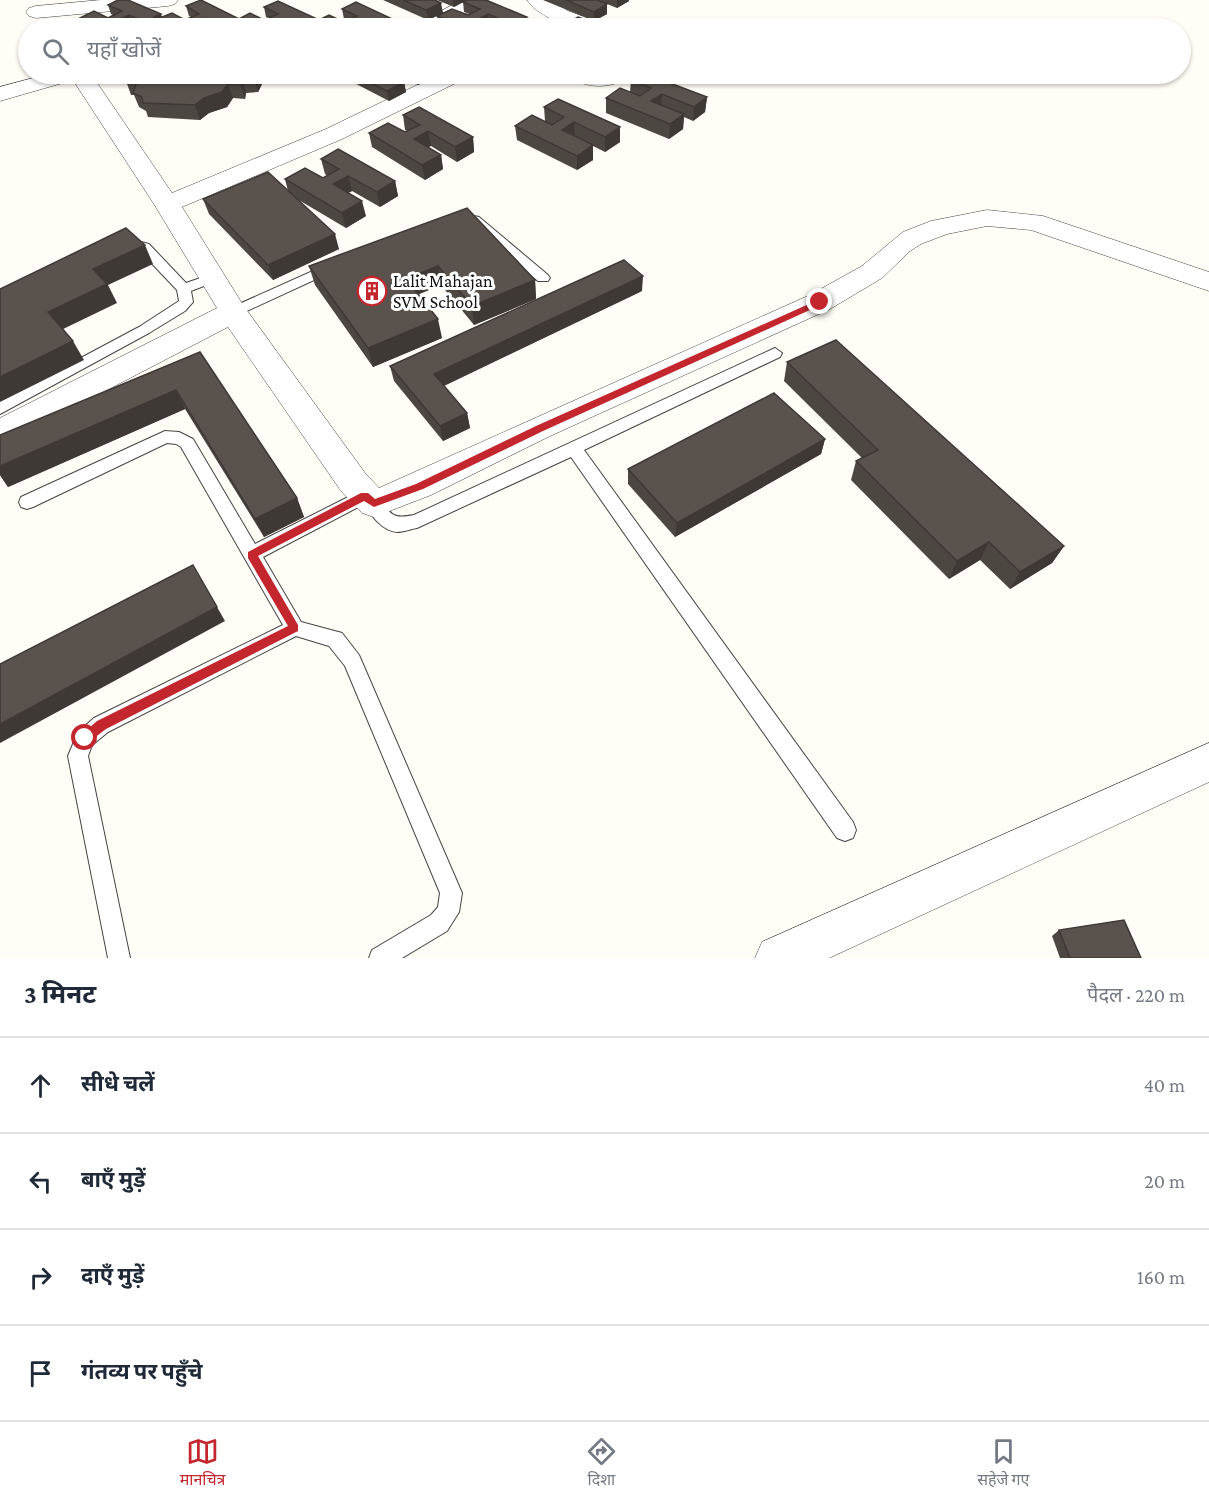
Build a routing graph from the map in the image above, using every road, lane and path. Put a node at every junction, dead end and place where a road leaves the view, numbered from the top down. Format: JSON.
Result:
{"nodes":[{"id":1,"x":168,"y":0,"type":"edge"},
{"id":2,"x":478,"y":0,"type":"edge"},
{"id":3,"x":537,"y":0,"type":"edge"},
{"id":4,"x":32,"y":6,"type":"edge"},
{"id":5,"x":561,"y":15,"type":"junction"},
{"id":6,"x":443,"y":18,"type":"edge"},
{"id":7,"x":556,"y":18,"type":"edge"},
{"id":8,"x":569,"y":18,"type":"edge"},
{"id":9,"x":36,"y":84,"type":"edge"},
{"id":10,"x":87,"y":84,"type":"edge"},
{"id":11,"x":436,"y":84,"type":"edge"},
{"id":12,"x":0,"y":94,"type":"edge"},
{"id":13,"x":167,"y":204,"type":"junction"},
{"id":14,"x":459,"y":216,"type":"edge"},
{"id":15,"x":112,"y":249,"type":"edge"},
{"id":16,"x":341,"y":263,"type":"edge"},
{"id":17,"x":212,"y":278,"type":"junction"},
{"id":18,"x":543,"y":278,"type":"dead end"},
{"id":19,"x":1209,"y":282,"type":"edge"},
{"id":20,"x":184,"y":289,"type":"junction"},
{"id":21,"x":233,"y":312,"type":"junction"},
{"id":22,"x":775,"y":353,"type":"dead end"},
{"id":23,"x":0,"y":408,"type":"edge"},
{"id":24,"x":0,"y":432,"type":"edge"},
{"id":25,"x":567,"y":451,"type":"junction"},
{"id":26,"x":369,"y":500,"type":"junction"},
{"id":27,"x":27,"y":502,"type":"dead end"},
{"id":28,"x":251,"y":555,"type":"junction"},
{"id":29,"x":295,"y":628,"type":"junction"},
{"id":30,"x":1209,"y":762,"type":"edge"},
{"id":31,"x":845,"y":830,"type":"dead end"},
{"id":32,"x":119,"y":958,"type":"edge"},
{"id":33,"x":380,"y":958,"type":"edge"},
{"id":34,"x":778,"y":958,"type":"edge"}],
"edges":[{"from":1,"to":4,"type":"street"},
{"from":2,"to":6,"type":"street"},
{"from":3,"to":5,"type":"street"},
{"from":5,"to":7,"type":"street"},
{"from":5,"to":8,"type":"street"},
{"from":9,"to":12,"type":"street"},
{"from":10,"to":13,"type":"street"},
{"from":11,"to":13,"type":"street"},
{"from":13,"to":17,"type":"street"},
{"from":14,"to":18,"type":"lane"},
{"from":15,"to":20,"type":"lane"},
{"from":16,"to":21,"type":"lane"},
{"from":17,"to":20,"type":"lane"},
{"from":17,"to":21,"type":"street"},
{"from":19,"to":26,"type":"street"},
{"from":20,"to":23,"type":"lane"},
{"from":21,"to":24,"type":"street"},
{"from":21,"to":26,"type":"street"},
{"from":22,"to":25,"type":"lane"},
{"from":25,"to":26,"type":"lane"},
{"from":25,"to":31,"type":"lane"},
{"from":26,"to":28,"type":"lane"},
{"from":27,"to":28,"type":"lane"},
{"from":28,"to":29,"type":"lane"},
{"from":29,"to":32,"type":"lane"},
{"from":29,"to":33,"type":"lane"},
{"from":30,"to":34,"type":"street"}]}
